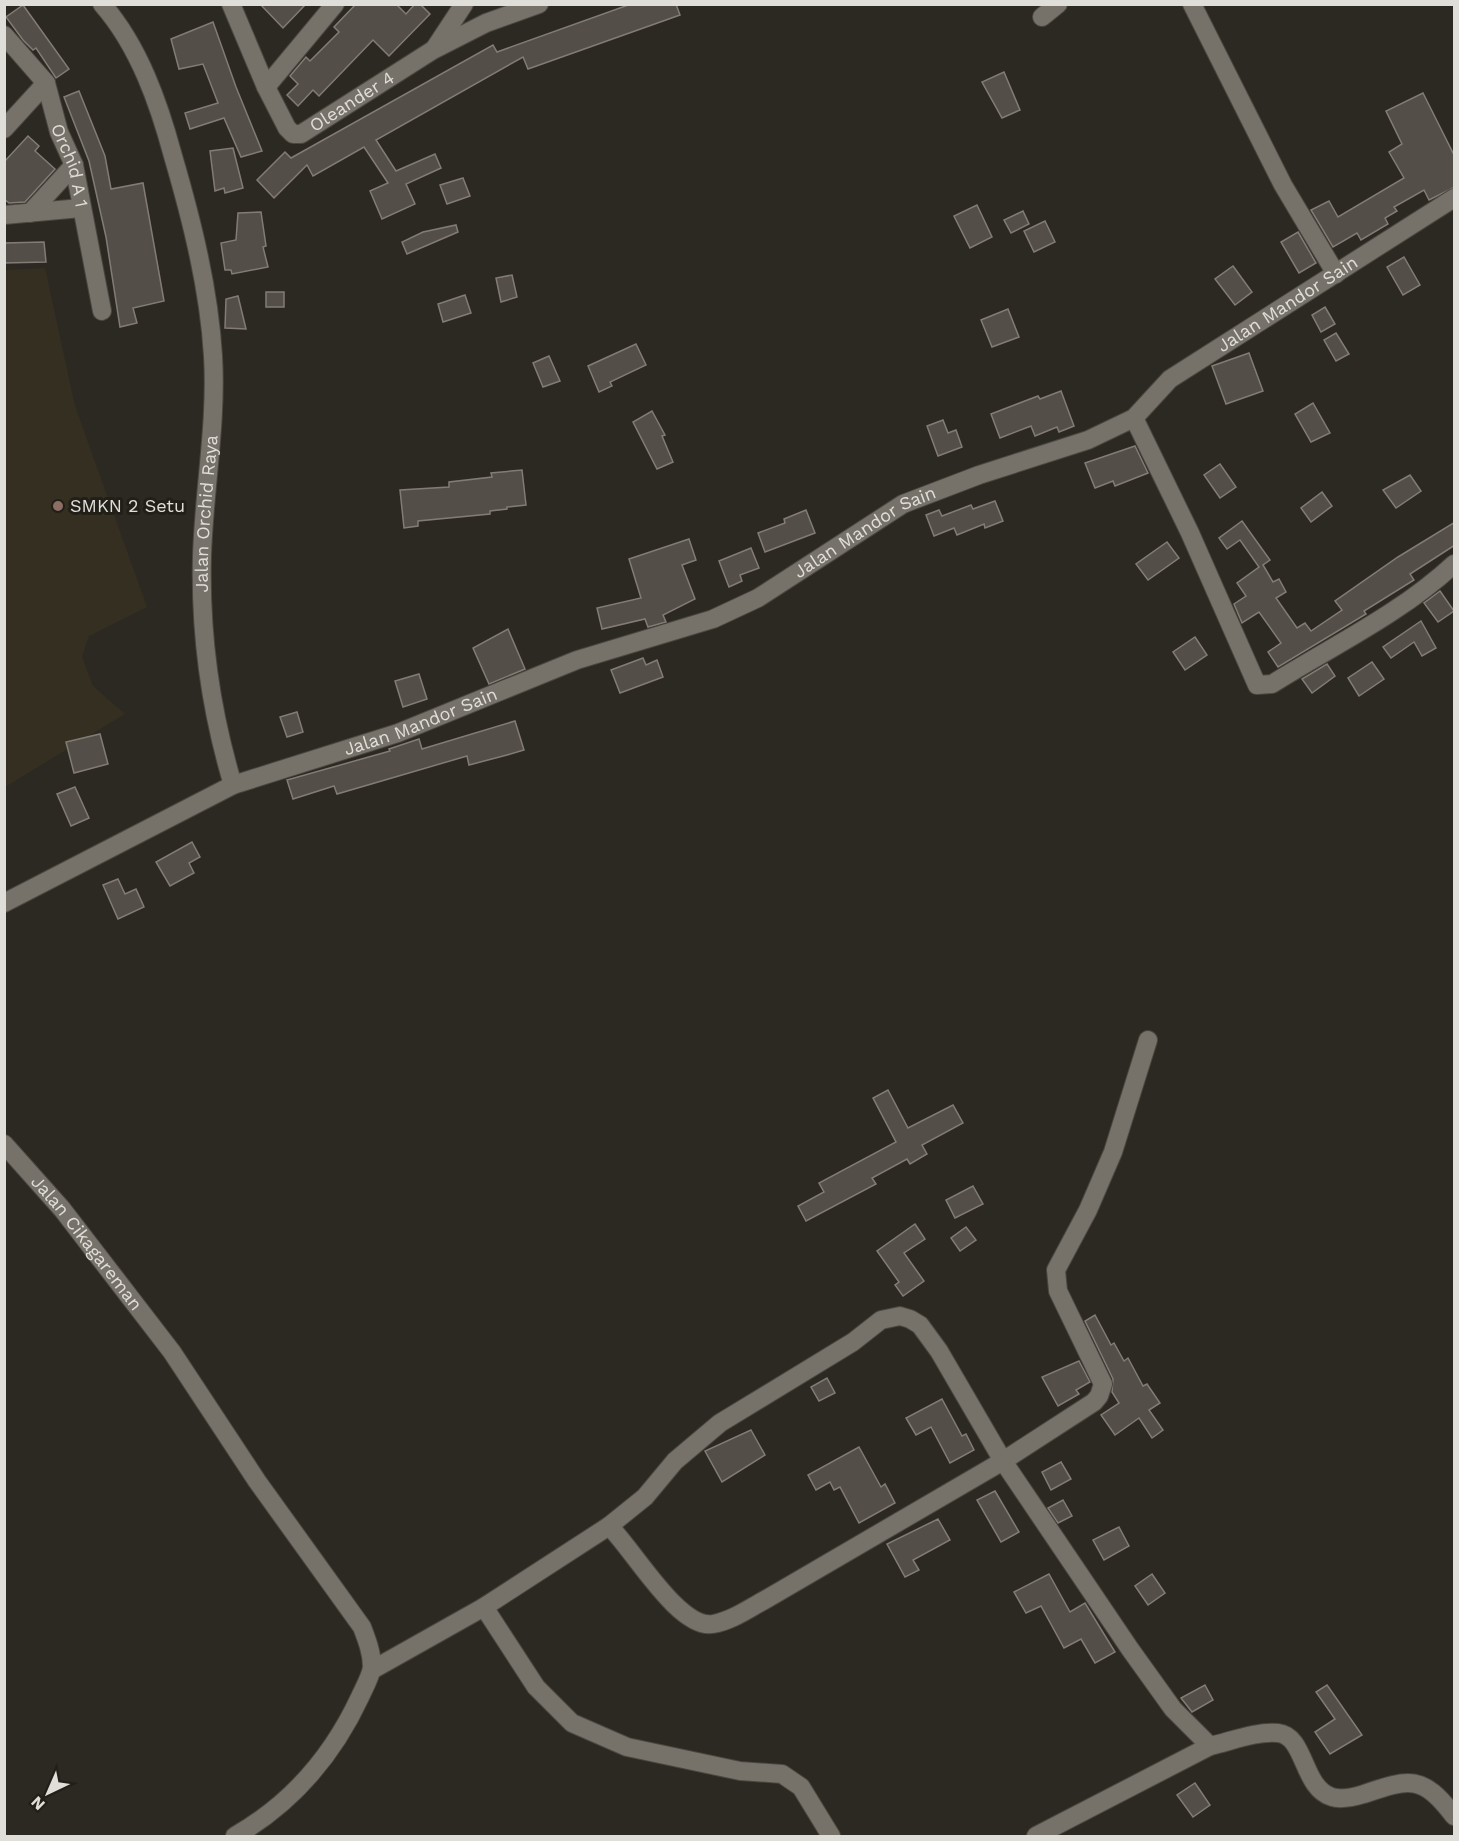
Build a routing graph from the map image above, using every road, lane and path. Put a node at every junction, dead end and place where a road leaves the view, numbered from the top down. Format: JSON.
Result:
{"nodes":[{"id":1,"x":102,"y":4,"type":"edge"},
{"id":2,"x":231,"y":4,"type":"edge"},
{"id":3,"x":334,"y":4,"type":"edge"},
{"id":4,"x":464,"y":4,"type":"edge"},
{"id":5,"x":539,"y":4,"type":"edge"},
{"id":6,"x":1058,"y":4,"type":"edge"},
{"id":7,"x":1192,"y":4,"type":"edge"},
{"id":8,"x":1041,"y":17,"type":"dead end"},
{"id":9,"x":486,"y":23,"type":"junction"},
{"id":10,"x":4,"y":35,"type":"edge"},
{"id":11,"x":433,"y":50,"type":"junction"},
{"id":12,"x":46,"y":83,"type":"junction"},
{"id":13,"x":266,"y":87,"type":"junction"},
{"id":14,"x":4,"y":129,"type":"edge"},
{"id":15,"x":74,"y":165,"type":"junction"},
{"id":16,"x":1455,"y":198,"type":"edge"},
{"id":17,"x":81,"y":208,"type":"junction"},
{"id":18,"x":30,"y":213,"type":"junction"},
{"id":19,"x":4,"y":215,"type":"edge"},
{"id":20,"x":1336,"y":274,"type":"junction"},
{"id":21,"x":102,"y":311,"type":"dead end"},
{"id":22,"x":1134,"y":418,"type":"junction"},
{"id":23,"x":1455,"y":564,"type":"edge"},
{"id":24,"x":233,"y":785,"type":"junction"},
{"id":25,"x":4,"y":903,"type":"edge"},
{"id":26,"x":1148,"y":1040,"type":"dead end"},
{"id":27,"x":4,"y":1144,"type":"edge"},
{"id":28,"x":1003,"y":1461,"type":"junction"},
{"id":29,"x":609,"y":1526,"type":"junction"},
{"id":30,"x":484,"y":1606,"type":"junction"},
{"id":31,"x":372,"y":1670,"type":"junction"},
{"id":32,"x":1210,"y":1746,"type":"junction"},
{"id":33,"x":1452,"y":1807,"type":"edge"},
{"id":34,"x":235,"y":1836,"type":"edge"},
{"id":35,"x":831,"y":1836,"type":"edge"},
{"id":36,"x":1036,"y":1836,"type":"edge"}],
"edges":[{"from":1,"to":24,"type":"street","name":"Jalan Orchid Raya"},
{"from":2,"to":13,"type":"street","name":"Oleander 4"},
{"from":3,"to":13,"type":"street"},
{"from":4,"to":9,"type":"street"},
{"from":4,"to":11,"type":"street"},
{"from":5,"to":9,"type":"street","name":"Oleander 4"},
{"from":6,"to":8,"type":"street"},
{"from":7,"to":20,"type":"street"},
{"from":9,"to":11,"type":"street","name":"Oleander 4"},
{"from":10,"to":12,"type":"street","name":"Orchid A 1"},
{"from":11,"to":13,"type":"street","name":"Oleander 4"},
{"from":12,"to":14,"type":"street"},
{"from":12,"to":15,"type":"street","name":"Orchid A 1"},
{"from":15,"to":17,"type":"street","name":"Orchid A 1"},
{"from":15,"to":18,"type":"street"},
{"from":16,"to":20,"type":"street","name":"Jalan Mandor Sain"},
{"from":17,"to":18,"type":"street"},
{"from":17,"to":21,"type":"street","name":"Orchid A 1"},
{"from":18,"to":19,"type":"street"},
{"from":20,"to":22,"type":"street","name":"Jalan Mandor Sain"},
{"from":22,"to":23,"type":"street"},
{"from":22,"to":24,"type":"street","name":"Jalan Mandor Sain"},
{"from":24,"to":25,"type":"street"},
{"from":26,"to":28,"type":"street"},
{"from":27,"to":31,"type":"street","name":"Jalan Cikagareman"},
{"from":28,"to":29,"type":"street"},
{"from":28,"to":29,"type":"street"},
{"from":28,"to":32,"type":"street"},
{"from":29,"to":30,"type":"street"},
{"from":30,"to":31,"type":"street"},
{"from":30,"to":35,"type":"street"},
{"from":31,"to":34,"type":"street"},
{"from":32,"to":33,"type":"street"},
{"from":32,"to":36,"type":"street"}]}
